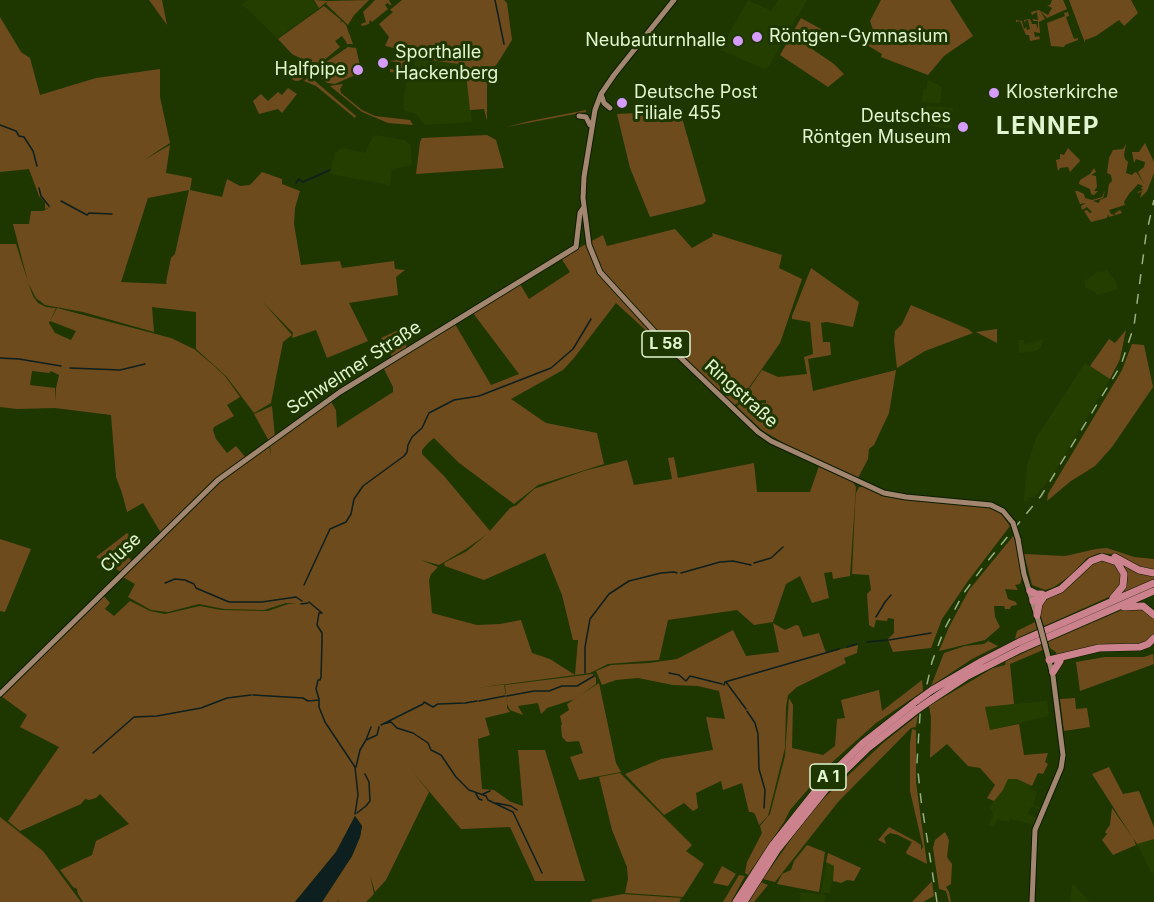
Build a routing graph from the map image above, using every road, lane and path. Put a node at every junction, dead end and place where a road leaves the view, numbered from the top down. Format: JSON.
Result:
{"nodes":[{"id":1,"x":674,"y":0,"type":"edge"},
{"id":2,"x":601,"y":94,"type":"junction"},
{"id":3,"x":610,"y":108,"type":"dead end"},
{"id":4,"x":579,"y":116,"type":"dead end"},
{"id":5,"x":591,"y":128,"type":"junction"},
{"id":6,"x":584,"y":207,"type":"junction"},
{"id":7,"x":162,"y":534,"type":"joint"},
{"id":8,"x":1154,"y":573,"type":"edge"},
{"id":9,"x":1154,"y":583,"type":"edge"},
{"id":10,"x":1154,"y":591,"type":"edge"},
{"id":11,"x":1042,"y":596,"type":"junction"},
{"id":12,"x":1032,"y":597,"type":"junction"},
{"id":13,"x":1096,"y":609,"type":"junction"},
{"id":14,"x":1113,"y":609,"type":"junction"},
{"id":15,"x":1037,"y":615,"type":"junction"},
{"id":16,"x":1154,"y":615,"type":"edge"},
{"id":17,"x":1154,"y":638,"type":"edge"},
{"id":18,"x":1154,"y":643,"type":"edge"},
{"id":19,"x":1060,"y":661,"type":"junction"},
{"id":20,"x":1049,"y":662,"type":"junction"},
{"id":21,"x":1053,"y":672,"type":"junction"},
{"id":22,"x":0,"y":694,"type":"edge"},
{"id":23,"x":758,"y":872,"type":"junction"},
{"id":24,"x":752,"y":883,"type":"junction"},
{"id":25,"x":736,"y":902,"type":"edge"},
{"id":26,"x":744,"y":902,"type":"edge"},
{"id":27,"x":1032,"y":902,"type":"edge"}],
"edges":[{"from":1,"to":2,"type":"main road","name":"Ringstraße","number":"L 58"},
{"from":2,"to":3,"type":"main road"},
{"from":2,"to":5,"type":"main road","name":"Ringstraße","number":"L 58"},
{"from":4,"to":5,"type":"main road"},
{"from":5,"to":6,"type":"main road","name":"Ringstraße","number":"L 58"},
{"from":6,"to":7,"type":"main road","name":"Schwelmer Straße"},
{"from":6,"to":12,"type":"main road","name":"Ringstraße","number":"L 58","bridge":true},
{"from":7,"to":22,"type":"main road","name":"Cluse"},
{"from":8,"to":11,"type":"highway"},
{"from":9,"to":13,"type":"highway","number":"A 1"},
{"from":10,"to":14,"type":"highway","number":"A 1"},
{"from":11,"to":12,"type":"highway"},
{"from":11,"to":13,"type":"highway"},
{"from":11,"to":15,"type":"highway"},
{"from":12,"to":15,"type":"main road","number":"L 58"},
{"from":13,"to":23,"type":"highway","number":"A 1","bridge":true},
{"from":14,"to":16,"type":"highway"},
{"from":14,"to":23,"type":"highway","number":"A 1","bridge":true},
{"from":15,"to":20,"type":"main road","number":"L 58","bridge":true},
{"from":17,"to":20,"type":"highway"},
{"from":18,"to":19,"type":"highway"},
{"from":19,"to":20,"type":"highway"},
{"from":19,"to":21,"type":"highway"},
{"from":20,"to":21,"type":"main road","number":"L 58"},
{"from":21,"to":27,"type":"main road","number":"L 58"},
{"from":23,"to":24,"type":"highway","number":"A 1"},
{"from":24,"to":25,"type":"highway","number":"A 1"},
{"from":24,"to":26,"type":"highway","number":"A 1"}]}
